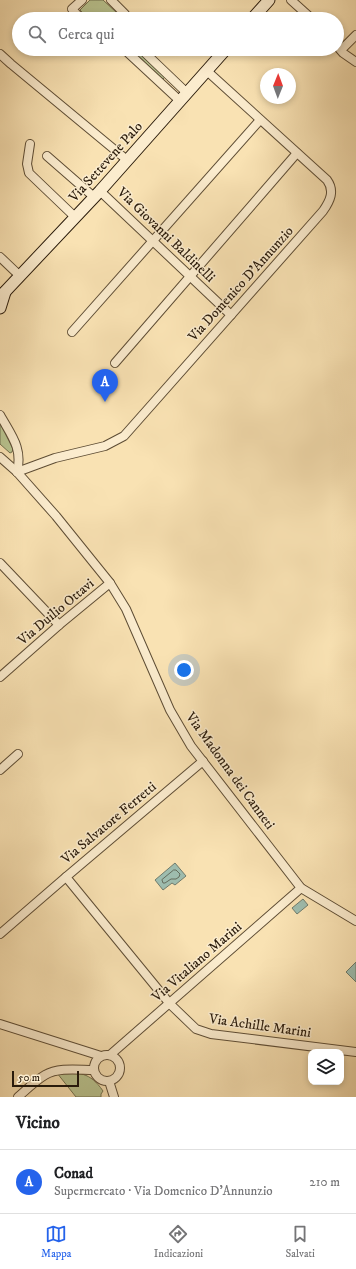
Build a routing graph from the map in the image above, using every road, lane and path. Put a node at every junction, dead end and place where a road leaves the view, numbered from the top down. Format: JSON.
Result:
{"nodes":[{"id":1,"x":82,"y":0,"type":"edge"},
{"id":2,"x":111,"y":0,"type":"edge"},
{"id":3,"x":269,"y":0,"type":"edge"},
{"id":4,"x":291,"y":0,"type":"edge"},
{"id":5,"x":74,"y":12,"type":"edge"},
{"id":6,"x":123,"y":12,"type":"edge"},
{"id":7,"x":258,"y":12,"type":"edge"},
{"id":8,"x":304,"y":12,"type":"edge"},
{"id":9,"x":356,"y":35,"type":"edge"},
{"id":10,"x":344,"y":44,"type":"edge"},
{"id":11,"x":344,"y":52,"type":"edge"},
{"id":12,"x":0,"y":54,"type":"edge"},
{"id":13,"x":133,"y":56,"type":"edge"},
{"id":14,"x":147,"y":56,"type":"edge"},
{"id":15,"x":220,"y":56,"type":"edge"},
{"id":16,"x":356,"y":62,"type":"edge"},
{"id":17,"x":207,"y":71,"type":"junction"},
{"id":18,"x":184,"y":97,"type":"junction"},
{"id":19,"x":260,"y":120,"type":"junction"},
{"id":20,"x":30,"y":144,"type":"dead end"},
{"id":21,"x":297,"y":153,"type":"junction"},
{"id":22,"x":46,"y":156,"type":"dead end"},
{"id":23,"x":127,"y":160,"type":"junction"},
{"id":24,"x":97,"y":194,"type":"junction"},
{"id":25,"x":75,"y":217,"type":"junction"},
{"id":26,"x":152,"y":241,"type":"junction"},
{"id":27,"x":0,"y":257,"type":"edge"},
{"id":28,"x":20,"y":276,"type":"junction"},
{"id":29,"x":190,"y":277,"type":"junction"},
{"id":30,"x":3,"y":295,"type":"edge"},
{"id":31,"x":0,"y":308,"type":"edge"},
{"id":32,"x":231,"y":315,"type":"junction"},
{"id":33,"x":72,"y":332,"type":"dead end"},
{"id":34,"x":115,"y":363,"type":"dead end"},
{"id":35,"x":0,"y":416,"type":"edge"},
{"id":36,"x":0,"y":457,"type":"edge"},
{"id":37,"x":17,"y":472,"type":"junction"},
{"id":38,"x":0,"y":563,"type":"edge"},
{"id":39,"x":110,"y":583,"type":"junction"},
{"id":40,"x":59,"y":625,"type":"junction"},
{"id":41,"x":0,"y":678,"type":"edge"},
{"id":42,"x":18,"y":754,"type":"dead end"},
{"id":43,"x":203,"y":761,"type":"junction"},
{"id":44,"x":0,"y":770,"type":"edge"},
{"id":45,"x":66,"y":877,"type":"junction"},
{"id":46,"x":301,"y":888,"type":"junction"},
{"id":47,"x":356,"y":921,"type":"edge"},
{"id":48,"x":0,"y":934,"type":"edge"},
{"id":49,"x":170,"y":1004,"type":"junction"},
{"id":50,"x":0,"y":1024,"type":"edge"},
{"id":51,"x":356,"y":1052,"type":"edge"},
{"id":52,"x":110,"y":1055,"type":"junction"},
{"id":53,"x":101,"y":1056,"type":"junction"},
{"id":54,"x":94,"y":1070,"type":"junction"},
{"id":55,"x":109,"y":1081,"type":"junction"},
{"id":56,"x":18,"y":1097,"type":"edge"},
{"id":57,"x":114,"y":1097,"type":"edge"}],
"edges":[{"from":1,"to":5,"type":"street"},
{"from":2,"to":6,"type":"street"},
{"from":3,"to":7,"type":"street"},
{"from":4,"to":8,"type":"street"},
{"from":9,"to":10,"type":"street"},
{"from":11,"to":16,"type":"street"},
{"from":12,"to":23,"type":"street"},
{"from":13,"to":18,"type":"street"},
{"from":14,"to":18,"type":"street"},
{"from":15,"to":17,"type":"street","name":"Via Settevene Palo"},
{"from":17,"to":18,"type":"street","name":"Via Settevene Palo"},
{"from":17,"to":19,"type":"street","name":"Via Domenico D'Annunzio"},
{"from":18,"to":23,"type":"street","name":"Via Settevene Palo"},
{"from":19,"to":21,"type":"street","name":"Via Domenico D'Annunzio"},
{"from":19,"to":26,"type":"street"},
{"from":20,"to":25,"type":"street"},
{"from":21,"to":29,"type":"street"},
{"from":21,"to":32,"type":"street","name":"Via Domenico D'Annunzio"},
{"from":22,"to":24,"type":"street","name":"Via Giovanni Baldinelli"},
{"from":23,"to":24,"type":"street","name":"Via Settevene Palo"},
{"from":24,"to":25,"type":"street","name":"Via Settevene Palo"},
{"from":24,"to":26,"type":"street","name":"Via Giovanni Baldinelli"},
{"from":25,"to":28,"type":"street","name":"Via Settevene Palo"},
{"from":26,"to":29,"type":"street","name":"Via Giovanni Baldinelli"},
{"from":26,"to":33,"type":"street"},
{"from":27,"to":28,"type":"street"},
{"from":28,"to":30,"type":"street","name":"Via Settevene Palo"},
{"from":29,"to":32,"type":"street","name":"Via Giovanni Baldinelli"},
{"from":29,"to":34,"type":"street"},
{"from":30,"to":31,"type":"street","name":"Via Settevene Palo"},
{"from":32,"to":37,"type":"street","name":"Via Domenico D'Annunzio"},
{"from":35,"to":37,"type":"street"},
{"from":36,"to":37,"type":"street","name":"Via Madonna dei Canneti"},
{"from":37,"to":39,"type":"street","name":"Via Madonna dei Canneti"},
{"from":38,"to":40,"type":"street"},
{"from":39,"to":40,"type":"street","name":"Via Duilio Ottavi"},
{"from":39,"to":43,"type":"street","name":"Via Madonna dei Canneti"},
{"from":40,"to":41,"type":"street","name":"Via Duilio Ottavi"},
{"from":42,"to":44,"type":"street"},
{"from":43,"to":45,"type":"street","name":"Via Salvatore Ferretti"},
{"from":43,"to":46,"type":"street","name":"Via Madonna dei Canneti"},
{"from":45,"to":48,"type":"street"},
{"from":45,"to":49,"type":"street","name":"Via Salvatore Ferretti"},
{"from":46,"to":47,"type":"street","name":"Via Madonna dei Canneti"},
{"from":46,"to":49,"type":"street","name":"Via Vitaliano Marini"},
{"from":49,"to":51,"type":"street","name":"Via Achille Marini"},
{"from":49,"to":52,"type":"street","name":"Via Vitaliano Marini"},
{"from":50,"to":53,"type":"street"},
{"from":52,"to":53,"type":"street"},
{"from":52,"to":55,"type":"street"},
{"from":53,"to":54,"type":"street"},
{"from":54,"to":55,"type":"street"},
{"from":54,"to":56,"type":"street"},
{"from":55,"to":57,"type":"street"}]}
